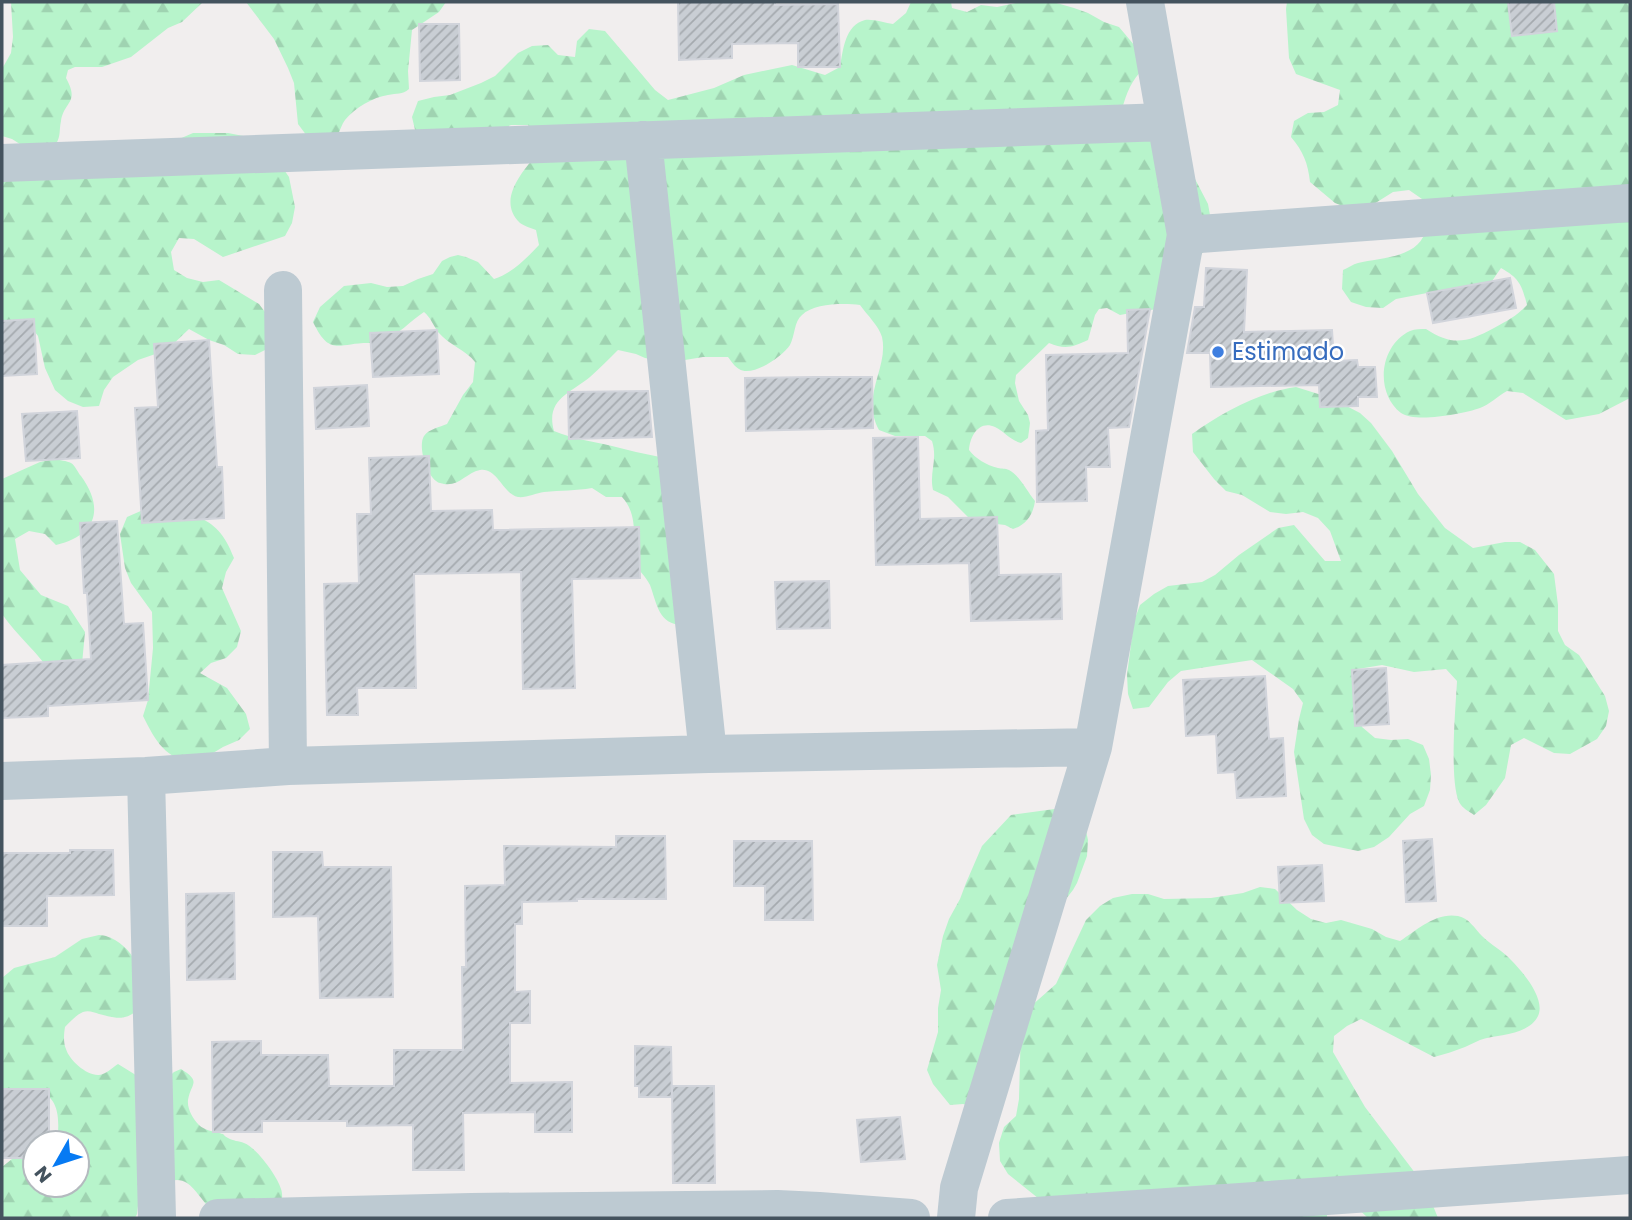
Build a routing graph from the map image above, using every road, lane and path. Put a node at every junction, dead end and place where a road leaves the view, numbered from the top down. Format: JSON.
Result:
{"nodes":[{"id":1,"x":1145,"y":2,"type":"edge"},
{"id":2,"x":1165,"y":122,"type":"junction"},
{"id":3,"x":643,"y":140,"type":"junction"},
{"id":4,"x":2,"y":163,"type":"edge"},
{"id":5,"x":1630,"y":203,"type":"edge"},
{"id":6,"x":1186,"y":234,"type":"junction"},
{"id":7,"x":283,"y":290,"type":"dead end"},
{"id":8,"x":1093,"y":747,"type":"junction"},
{"id":9,"x":709,"y":754,"type":"junction"},
{"id":10,"x":288,"y":766,"type":"junction"},
{"id":11,"x":146,"y":776,"type":"junction"},
{"id":12,"x":2,"y":781,"type":"edge"},
{"id":13,"x":1630,"y":1175,"type":"edge"},
{"id":14,"x":157,"y":1218,"type":"edge"},
{"id":15,"x":218,"y":1218,"type":"edge"},
{"id":16,"x":911,"y":1218,"type":"edge"},
{"id":17,"x":956,"y":1218,"type":"edge"},
{"id":18,"x":1007,"y":1218,"type":"edge"}],
"edges":[{"from":1,"to":2,"type":"street"},
{"from":2,"to":3,"type":"street"},
{"from":2,"to":6,"type":"street"},
{"from":3,"to":4,"type":"street"},
{"from":3,"to":9,"type":"street"},
{"from":5,"to":6,"type":"street"},
{"from":6,"to":8,"type":"street"},
{"from":7,"to":10,"type":"street"},
{"from":8,"to":9,"type":"street"},
{"from":8,"to":17,"type":"street"},
{"from":9,"to":10,"type":"street"},
{"from":10,"to":11,"type":"street"},
{"from":11,"to":12,"type":"street"},
{"from":11,"to":14,"type":"street"},
{"from":13,"to":18,"type":"street"},
{"from":15,"to":16,"type":"street"}]}
